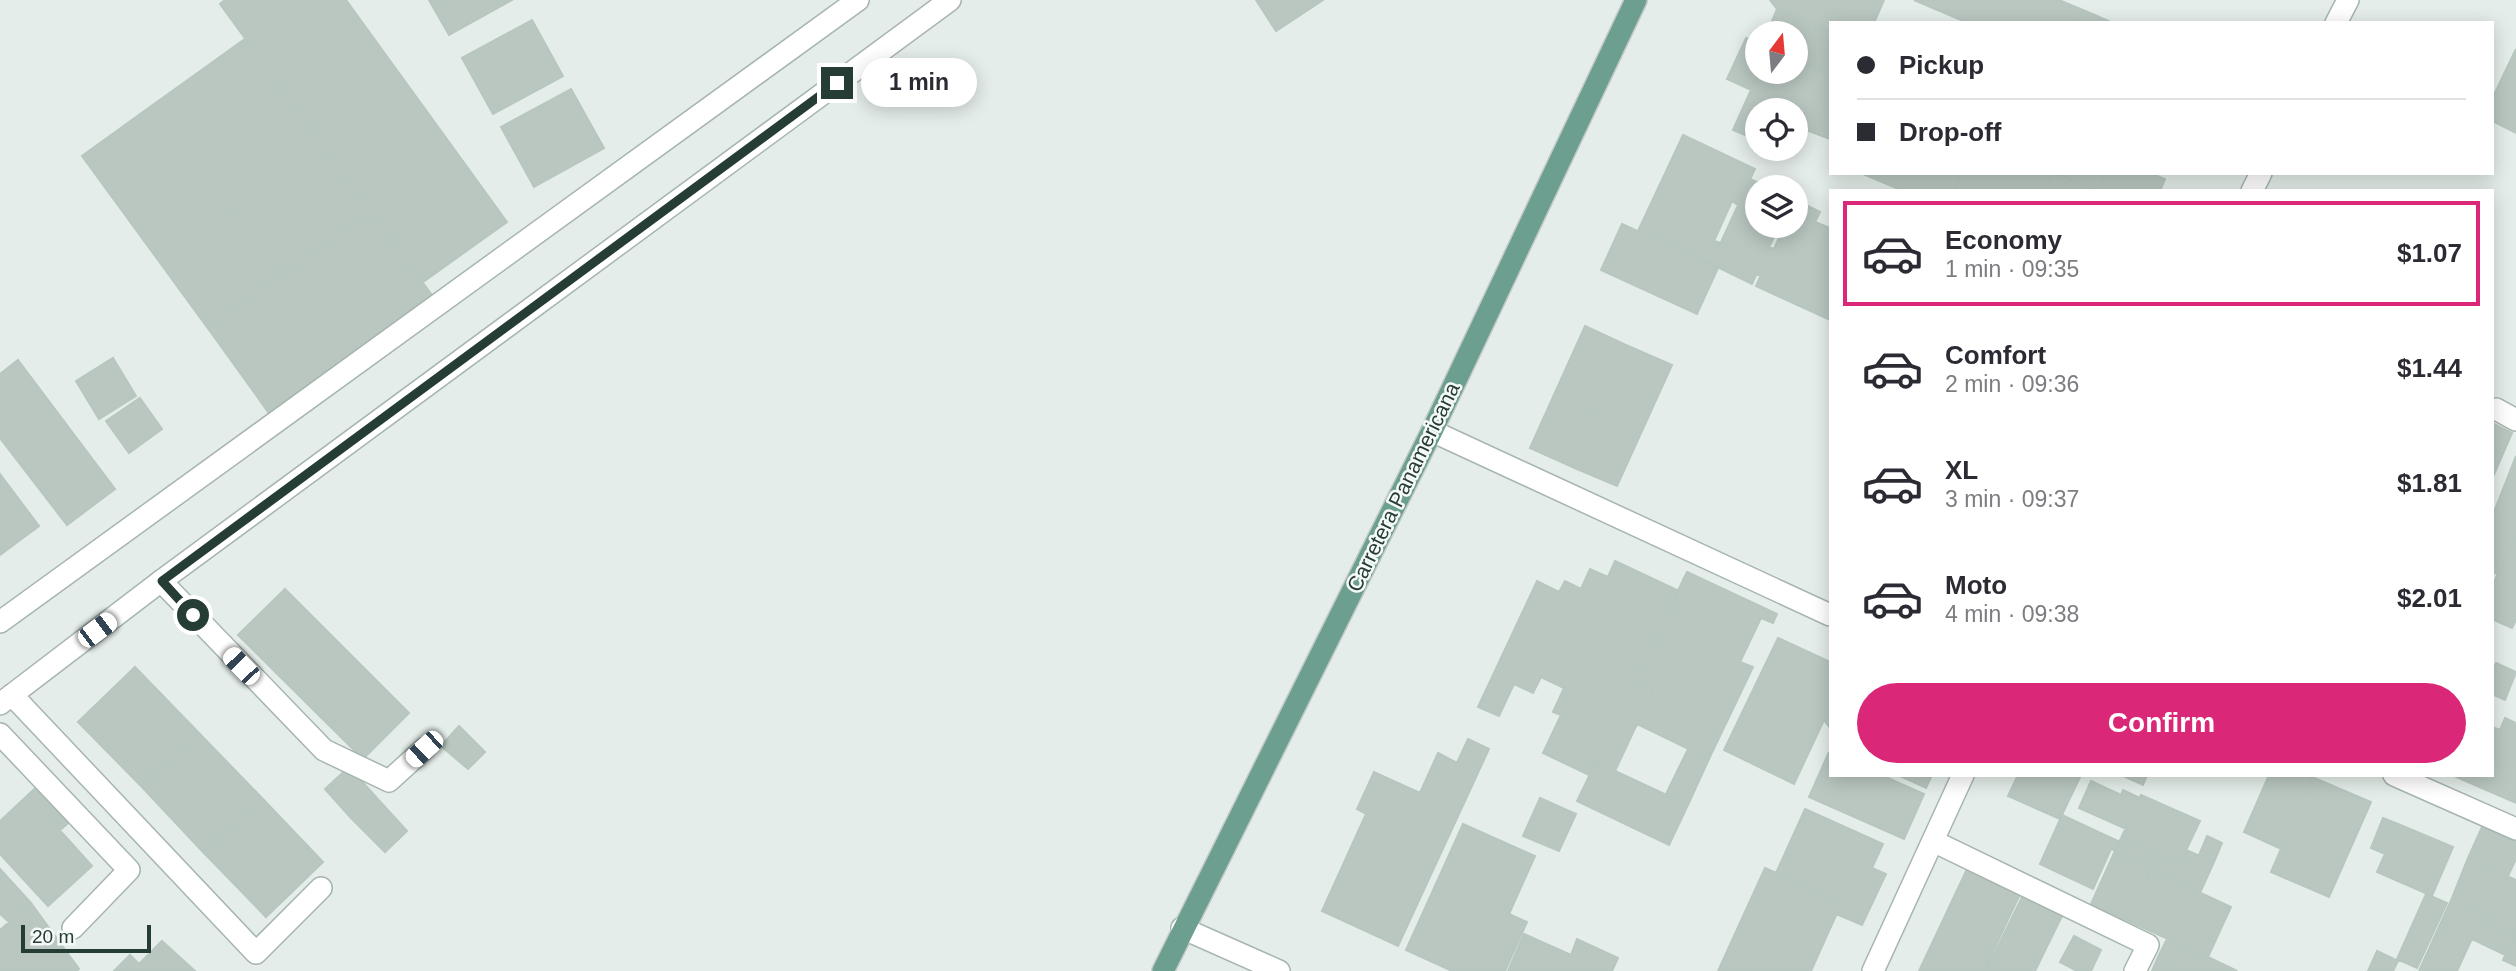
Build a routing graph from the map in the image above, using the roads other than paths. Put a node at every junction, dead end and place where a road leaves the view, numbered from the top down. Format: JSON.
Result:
{"nodes":[{"id":1,"x":858,"y":0,"type":"edge"},
{"id":2,"x":950,"y":0,"type":"edge"},
{"id":3,"x":1636,"y":0,"type":"edge"},
{"id":4,"x":2348,"y":0,"type":"edge"},
{"id":5,"x":2337,"y":21,"type":"edge"},
{"id":6,"x":2496,"y":408,"type":"dead end"},
{"id":7,"x":2516,"y":420,"type":"edge"},
{"id":8,"x":1432,"y":431,"type":"junction"},
{"id":9,"x":162,"y":581,"type":"junction"},
{"id":10,"x":1829,"y":615,"type":"edge"},
{"id":11,"x":0,"y":622,"type":"edge"},
{"id":12,"x":6,"y":699,"type":"edge"},
{"id":13,"x":0,"y":734,"type":"edge"},
{"id":14,"x":424,"y":749,"type":"dead end"},
{"id":15,"x":1962,"y":777,"type":"edge"},
{"id":16,"x":2399,"y":777,"type":"edge"},
{"id":17,"x":2516,"y":829,"type":"edge"},
{"id":18,"x":1933,"y":841,"type":"junction"},
{"id":19,"x":321,"y":888,"type":"dead end"},
{"id":20,"x":73,"y":928,"type":"dead end"},
{"id":21,"x":1182,"y":928,"type":"junction"},
{"id":22,"x":1163,"y":971,"type":"edge"},
{"id":23,"x":1279,"y":971,"type":"edge"},
{"id":24,"x":1872,"y":971,"type":"edge"},
{"id":25,"x":2136,"y":971,"type":"edge"}],
"edges":[{"from":1,"to":11,"type":"street"},
{"from":2,"to":9,"type":"street"},
{"from":3,"to":8,"type":"main road","name":"Carretera Panamericana"},
{"from":4,"to":5,"type":"street"},
{"from":6,"to":7,"type":"street"},
{"from":8,"to":10,"type":"street"},
{"from":8,"to":21,"type":"main road","name":"Carretera Panamericana"},
{"from":9,"to":12,"type":"street"},
{"from":9,"to":14,"type":"street"},
{"from":12,"to":19,"type":"street"},
{"from":13,"to":20,"type":"street"},
{"from":15,"to":18,"type":"street"},
{"from":16,"to":17,"type":"street"},
{"from":18,"to":24,"type":"street"},
{"from":18,"to":25,"type":"street"},
{"from":21,"to":22,"type":"main road","name":"Carretera Panamericana"},
{"from":21,"to":23,"type":"street"}]}
